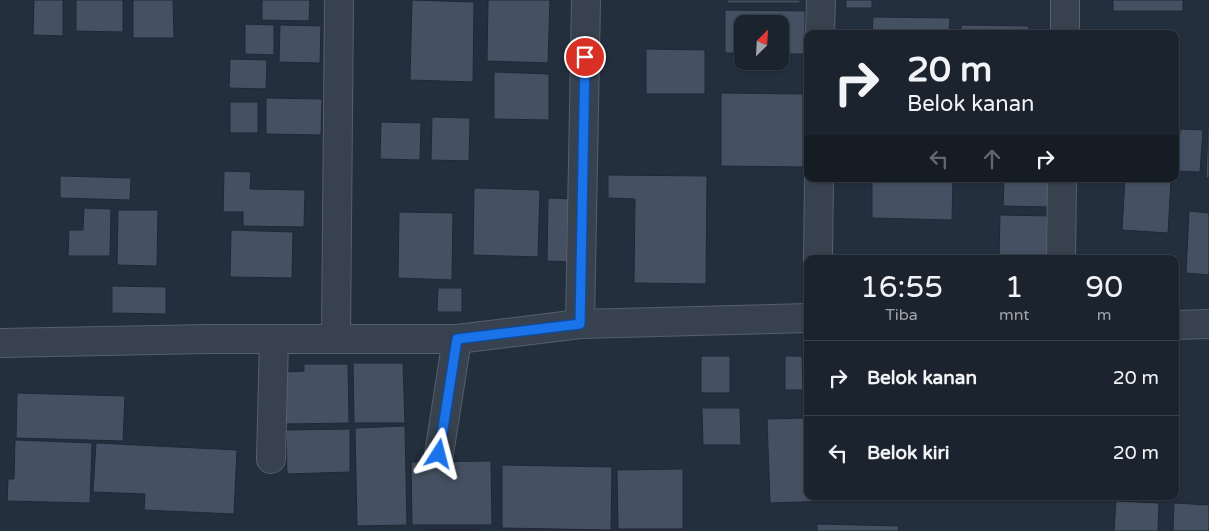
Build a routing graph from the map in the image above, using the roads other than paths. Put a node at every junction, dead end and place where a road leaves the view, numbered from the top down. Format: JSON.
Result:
{"nodes":[{"id":1,"x":339,"y":0,"type":"edge"},
{"id":2,"x":586,"y":0,"type":"edge"},
{"id":3,"x":821,"y":0,"type":"edge"},
{"id":4,"x":1065,"y":0,"type":"edge"},
{"id":5,"x":820,"y":30,"type":"edge"},
{"id":6,"x":1064,"y":30,"type":"edge"},
{"id":7,"x":818,"y":182,"type":"edge"},
{"id":8,"x":1062,"y":182,"type":"edge"},
{"id":9,"x":818,"y":255,"type":"edge"},
{"id":10,"x":1061,"y":255,"type":"edge"},
{"id":11,"x":804,"y":318,"type":"edge"},
{"id":12,"x":580,"y":324,"type":"junction"},
{"id":13,"x":1209,"y":324,"type":"edge"},
{"id":14,"x":1179,"y":325,"type":"edge"},
{"id":15,"x":336,"y":338,"type":"junction"},
{"id":16,"x":274,"y":339,"type":"junction"},
{"id":17,"x":457,"y":339,"type":"junction"},
{"id":18,"x":0,"y":343,"type":"edge"},
{"id":19,"x":439,"y":454,"type":"dead end"},
{"id":20,"x":271,"y":459,"type":"dead end"}],
"edges":[{"from":1,"to":15,"type":"street"},
{"from":2,"to":12,"type":"street"},
{"from":3,"to":5,"type":"street"},
{"from":4,"to":6,"type":"street"},
{"from":7,"to":9,"type":"street"},
{"from":8,"to":10,"type":"street"},
{"from":11,"to":12,"type":"street"},
{"from":12,"to":17,"type":"street"},
{"from":13,"to":14,"type":"street"},
{"from":15,"to":16,"type":"street"},
{"from":15,"to":17,"type":"street"},
{"from":16,"to":18,"type":"street"},
{"from":16,"to":20,"type":"street"},
{"from":17,"to":19,"type":"street"}]}
